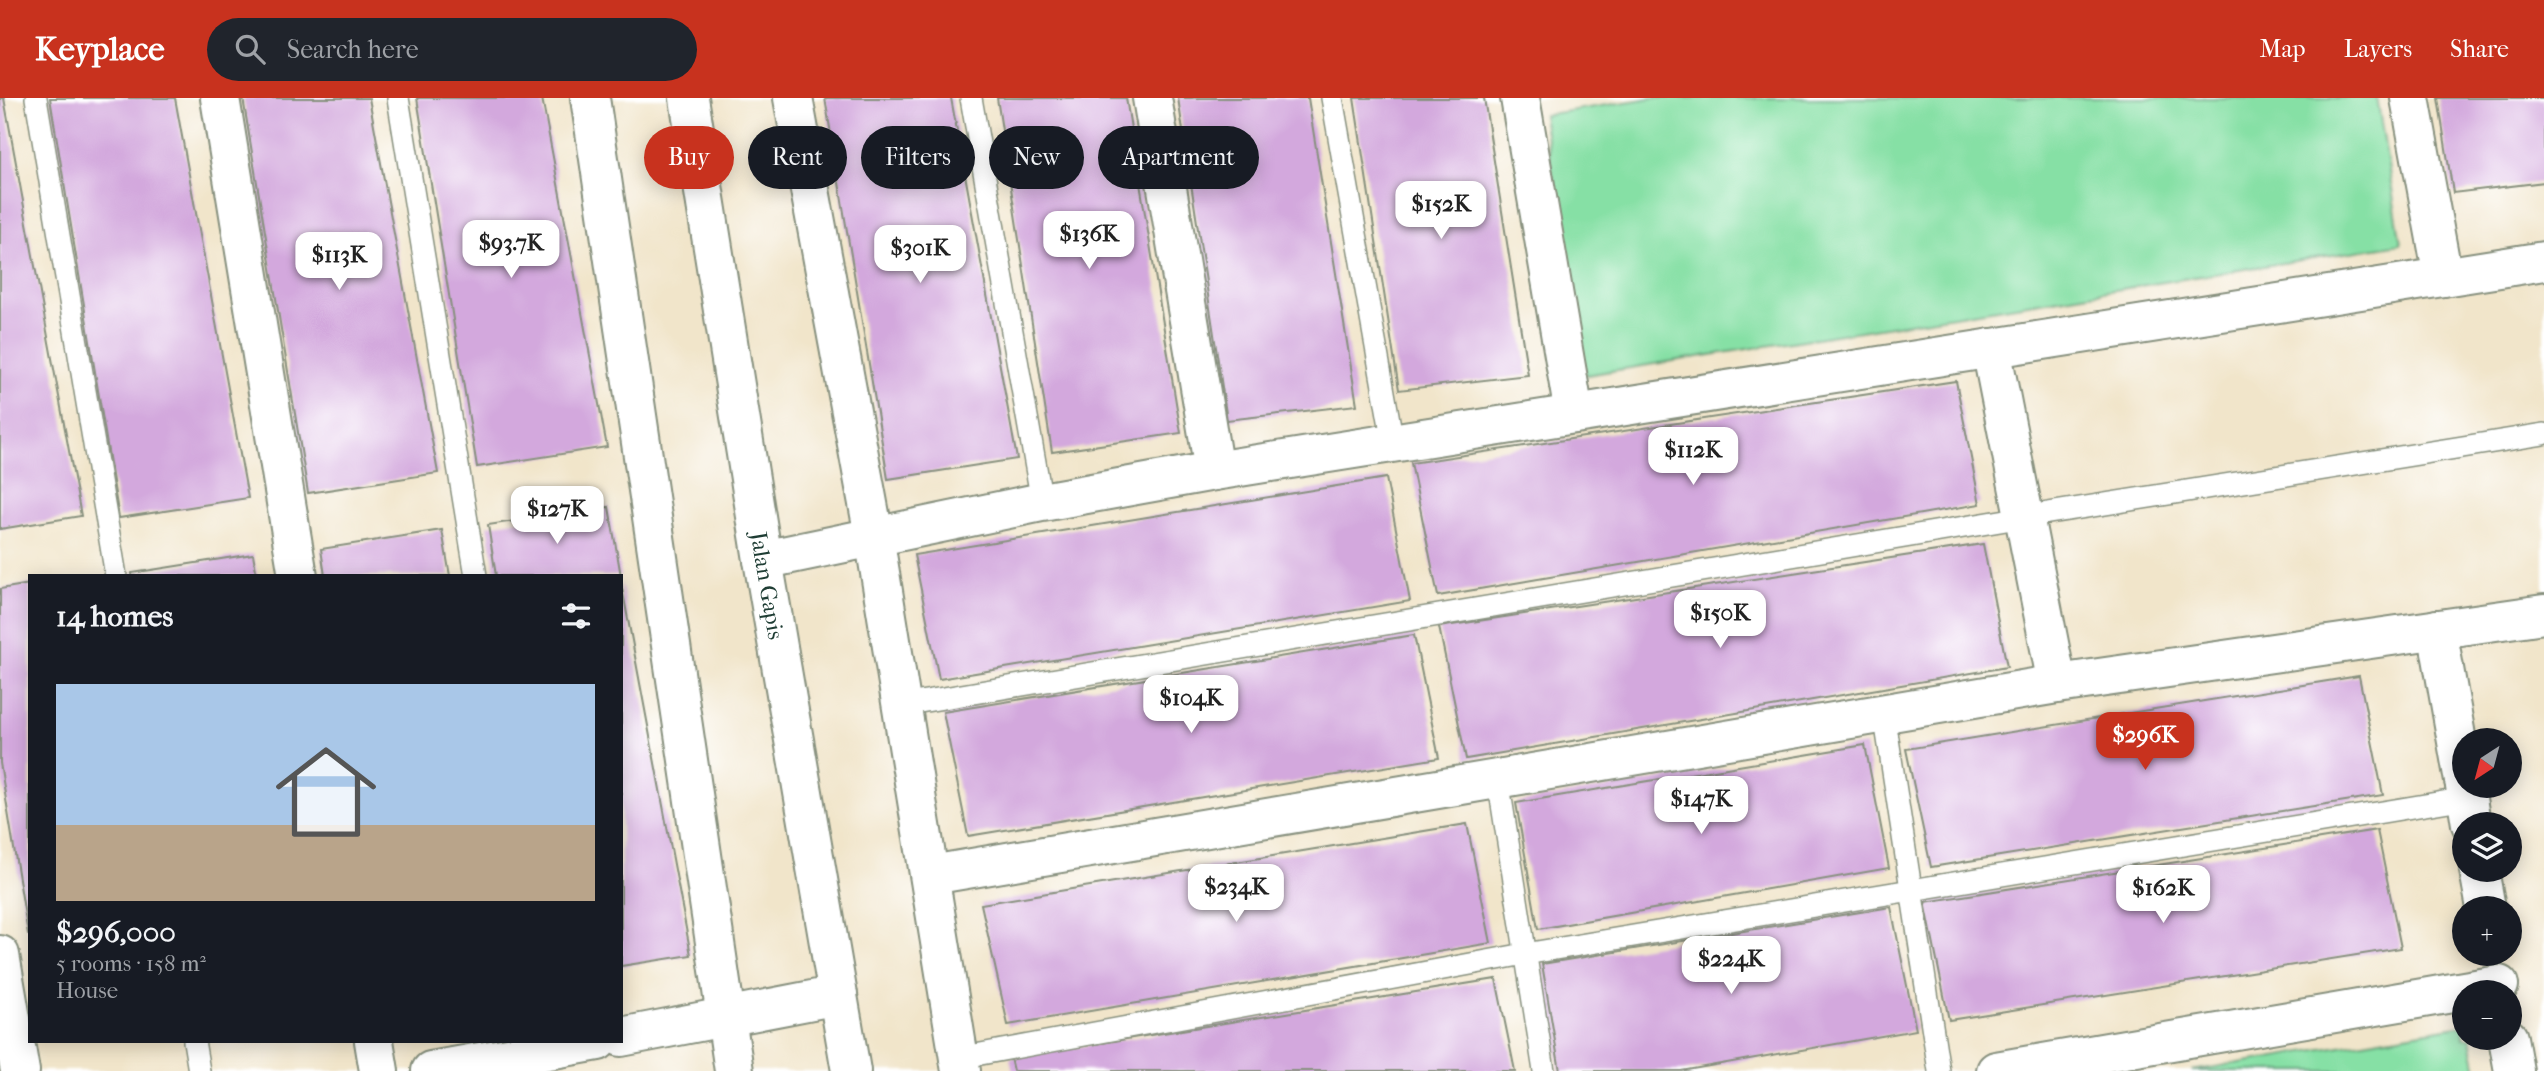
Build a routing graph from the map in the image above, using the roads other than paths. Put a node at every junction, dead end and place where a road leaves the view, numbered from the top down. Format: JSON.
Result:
{"nodes":[{"id":1,"x":36,"y":98,"type":"edge"},
{"id":2,"x":220,"y":98,"type":"edge"},
{"id":3,"x":398,"y":98,"type":"edge"},
{"id":4,"x":590,"y":98,"type":"edge"},
{"id":5,"x":689,"y":98,"type":"edge"},
{"id":6,"x":793,"y":98,"type":"edge"},
{"id":7,"x":971,"y":98,"type":"edge"},
{"id":8,"x":1152,"y":98,"type":"edge"},
{"id":9,"x":1332,"y":98,"type":"edge"},
{"id":10,"x":1520,"y":98,"type":"edge"},
{"id":11,"x":2410,"y":98,"type":"edge"},
{"id":12,"x":2544,"y":261,"type":"edge"},
{"id":13,"x":2443,"y":277,"type":"junction"},
{"id":14,"x":1991,"y":348,"type":"junction"},
{"id":15,"x":1574,"y":414,"type":"junction"},
{"id":16,"x":2544,"y":434,"type":"edge"},
{"id":17,"x":1393,"y":443,"type":"junction"},
{"id":18,"x":1214,"y":471,"type":"junction"},
{"id":19,"x":1042,"y":502,"type":"junction"},
{"id":20,"x":2024,"y":517,"type":"junction"},
{"id":21,"x":874,"y":536,"type":"junction"},
{"id":22,"x":763,"y":560,"type":"junction"},
{"id":23,"x":116,"y":574,"type":"edge"},
{"id":24,"x":298,"y":574,"type":"edge"},
{"id":25,"x":477,"y":574,"type":"edge"},
{"id":26,"x":2544,"y":614,"type":"edge"},
{"id":27,"x":2438,"y":629,"type":"junction"},
{"id":28,"x":2057,"y":684,"type":"junction"},
{"id":29,"x":902,"y":705,"type":"junction"},
{"id":30,"x":1884,"y":713,"type":"junction"},
{"id":31,"x":2455,"y":728,"type":"edge"},
{"id":32,"x":1498,"y":779,"type":"junction"},
{"id":33,"x":2461,"y":798,"type":"edge"},
{"id":34,"x":930,"y":875,"type":"junction"},
{"id":35,"x":1910,"y":890,"type":"junction"},
{"id":36,"x":1525,"y":954,"type":"junction"},
{"id":37,"x":0,"y":956,"type":"edge"},
{"id":38,"x":2498,"y":977,"type":"edge"},
{"id":39,"x":838,"y":995,"type":"junction"},
{"id":40,"x":726,"y":1018,"type":"junction"},
{"id":41,"x":623,"y":1037,"type":"edge"},
{"id":42,"x":194,"y":1043,"type":"edge"},
{"id":43,"x":374,"y":1043,"type":"edge"},
{"id":44,"x":576,"y":1043,"type":"edge"},
{"id":45,"x":553,"y":1045,"type":"edge"},
{"id":46,"x":2510,"y":1050,"type":"edge"},
{"id":47,"x":2137,"y":1060,"type":"edge"},
{"id":48,"x":960,"y":1065,"type":"edge"},
{"id":49,"x":20,"y":1071,"type":"edge"},
{"id":50,"x":199,"y":1071,"type":"edge"},
{"id":51,"x":379,"y":1071,"type":"edge"},
{"id":52,"x":431,"y":1071,"type":"edge"},
{"id":53,"x":734,"y":1071,"type":"edge"},
{"id":54,"x":851,"y":1071,"type":"edge"},
{"id":55,"x":1544,"y":1071,"type":"edge"},
{"id":56,"x":1939,"y":1071,"type":"edge"},
{"id":57,"x":1996,"y":1071,"type":"edge"},
{"id":58,"x":2514,"y":1071,"type":"edge"}],
"edges":[{"from":1,"to":23,"type":"lane"},
{"from":2,"to":24,"type":"street"},
{"from":3,"to":25,"type":"lane"},
{"from":4,"to":40,"type":"street"},
{"from":5,"to":22,"type":"street","name":"Jalan Gapis"},
{"from":6,"to":21,"type":"street"},
{"from":7,"to":19,"type":"lane"},
{"from":8,"to":18,"type":"street"},
{"from":9,"to":17,"type":"lane"},
{"from":10,"to":15,"type":"street"},
{"from":11,"to":13,"type":"street"},
{"from":12,"to":13,"type":"street"},
{"from":13,"to":14,"type":"street"},
{"from":14,"to":15,"type":"street"},
{"from":14,"to":20,"type":"street"},
{"from":15,"to":17,"type":"street"},
{"from":16,"to":20,"type":"lane"},
{"from":17,"to":18,"type":"street"},
{"from":18,"to":19,"type":"street"},
{"from":19,"to":21,"type":"street"},
{"from":20,"to":28,"type":"street"},
{"from":20,"to":29,"type":"lane"},
{"from":21,"to":22,"type":"street"},
{"from":21,"to":29,"type":"street"},
{"from":22,"to":39,"type":"street","name":"Jalan Gapis"},
{"from":26,"to":27,"type":"street"},
{"from":27,"to":28,"type":"street"},
{"from":27,"to":31,"type":"street"},
{"from":28,"to":30,"type":"street"},
{"from":29,"to":34,"type":"street"},
{"from":30,"to":32,"type":"street"},
{"from":30,"to":35,"type":"lane"},
{"from":32,"to":34,"type":"street"},
{"from":32,"to":36,"type":"lane"},
{"from":33,"to":35,"type":"lane"},
{"from":34,"to":48,"type":"street"},
{"from":35,"to":36,"type":"lane"},
{"from":35,"to":56,"type":"lane"},
{"from":36,"to":48,"type":"lane"},
{"from":36,"to":55,"type":"lane"},
{"from":37,"to":49,"type":"street"},
{"from":38,"to":47,"type":"street"},
{"from":39,"to":40,"type":"street"},
{"from":39,"to":54,"type":"street","name":"Jalan Gapis"},
{"from":40,"to":41,"type":"street"},
{"from":40,"to":53,"type":"street"},
{"from":42,"to":50,"type":"lane"},
{"from":43,"to":51,"type":"street"},
{"from":44,"to":45,"type":"street"},
{"from":45,"to":52,"type":"street"},
{"from":46,"to":58,"type":"street"},
{"from":47,"to":57,"type":"street"}]}
